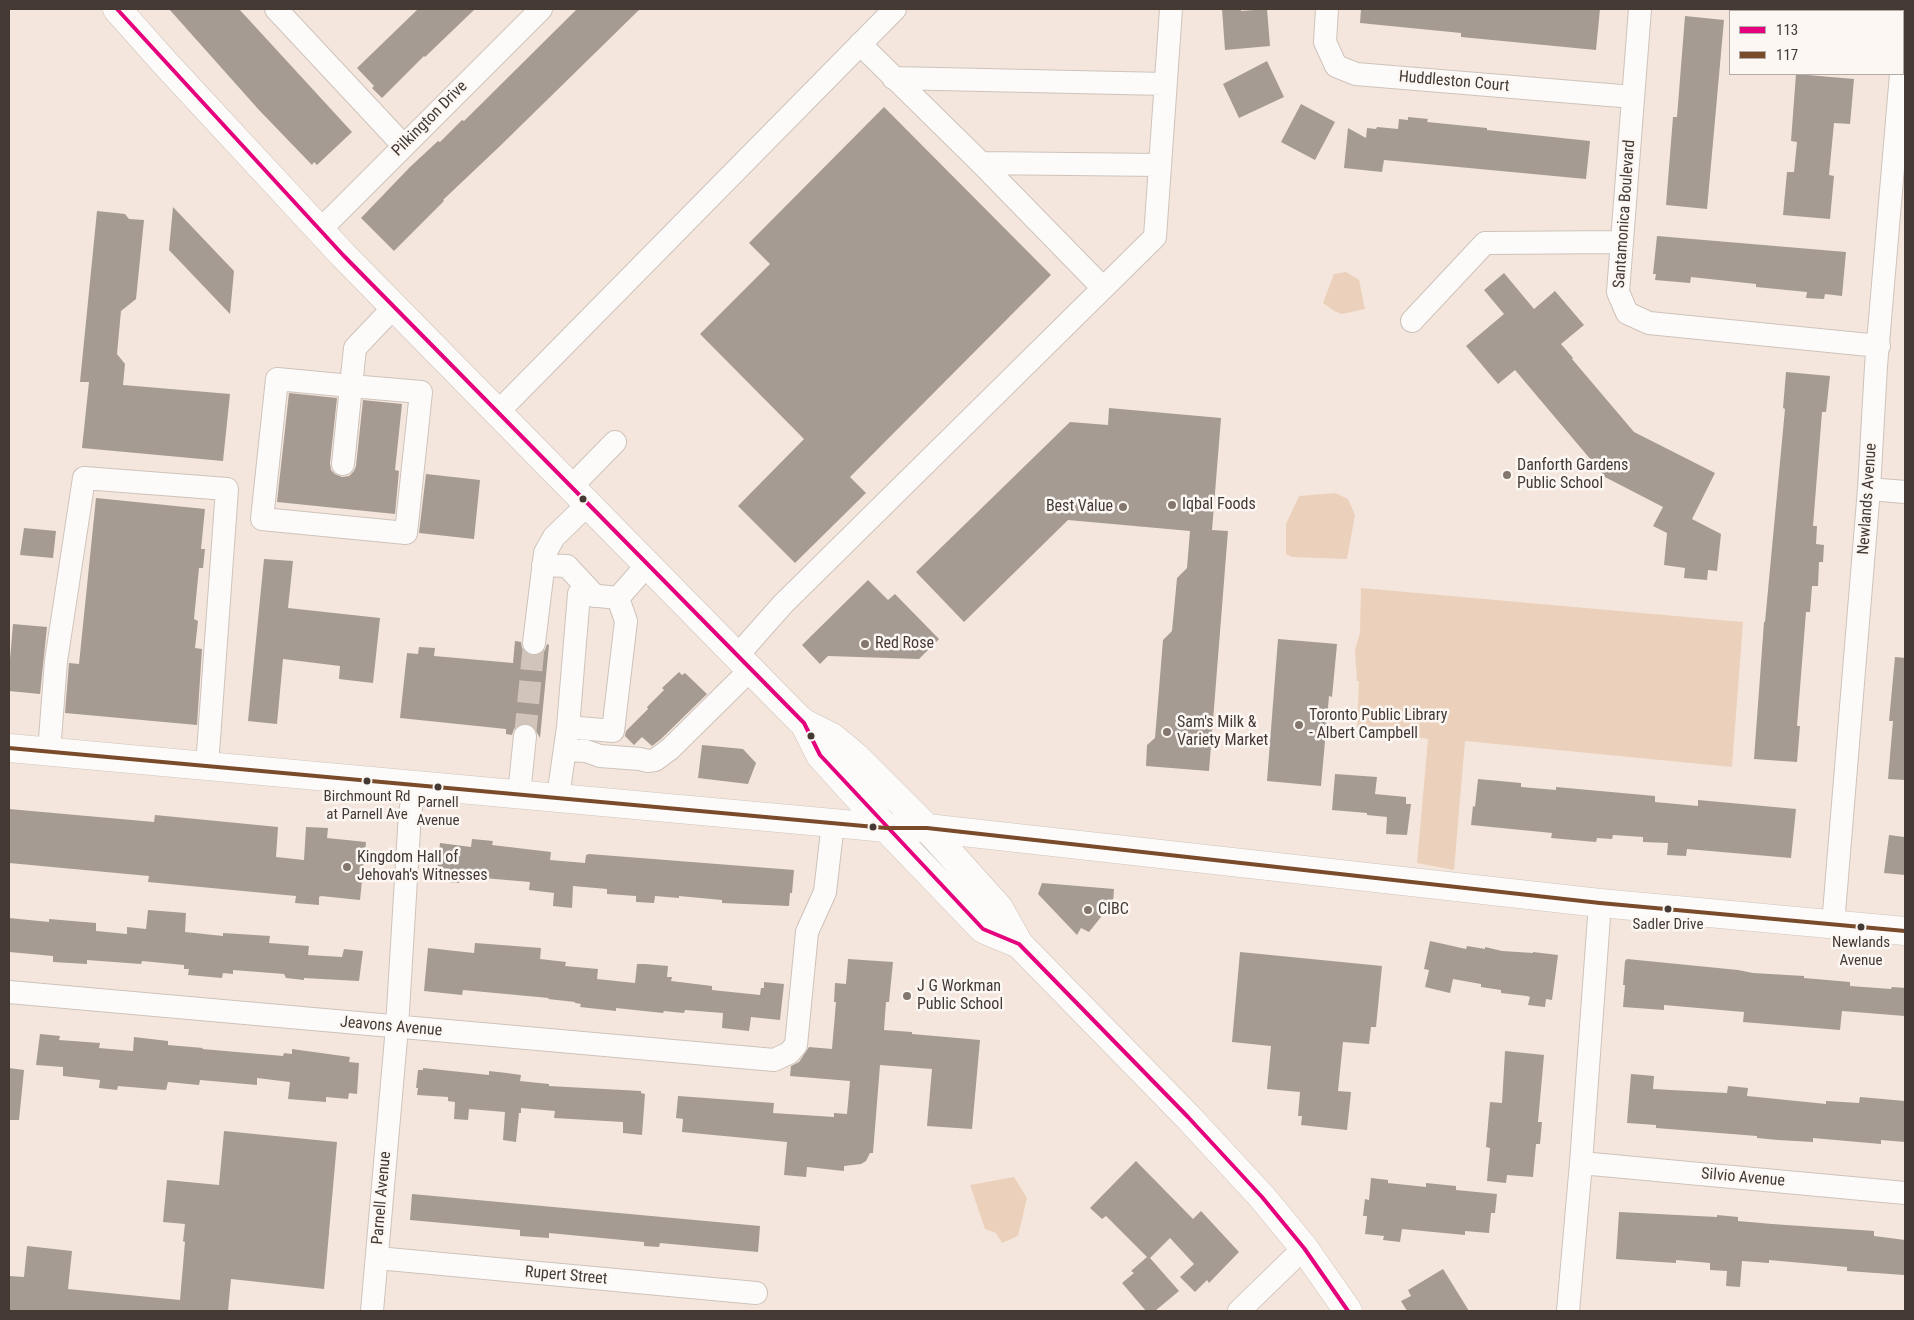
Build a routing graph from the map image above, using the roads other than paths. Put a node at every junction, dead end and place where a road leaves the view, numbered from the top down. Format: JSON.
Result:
{"nodes":[{"id":1,"x":118,"y":9,"type":"edge"},
{"id":2,"x":276,"y":9,"type":"edge"},
{"id":3,"x":541,"y":9,"type":"edge"},
{"id":4,"x":895,"y":9,"type":"edge"},
{"id":5,"x":1171,"y":9,"type":"edge"},
{"id":6,"x":1327,"y":9,"type":"edge"},
{"id":7,"x":1640,"y":9,"type":"edge"},
{"id":8,"x":1905,"y":15,"type":"edge"},
{"id":9,"x":1904,"y":30,"type":"edge"},
{"id":10,"x":860,"y":44,"type":"junction"},
{"id":11,"x":1900,"y":75,"type":"edge"},
{"id":12,"x":893,"y":78,"type":"junction"},
{"id":13,"x":1165,"y":84,"type":"junction"},
{"id":14,"x":1633,"y":96,"type":"junction"},
{"id":15,"x":403,"y":145,"type":"junction"},
{"id":16,"x":981,"y":163,"type":"junction"},
{"id":17,"x":1160,"y":165,"type":"junction"},
{"id":18,"x":320,"y":230,"type":"junction"},
{"id":19,"x":1622,"y":242,"type":"junction"},
{"id":20,"x":1103,"y":288,"type":"junction"},
{"id":21,"x":394,"y":307,"type":"junction"},
{"id":22,"x":1412,"y":321,"type":"dead end"},
{"id":23,"x":1879,"y":346,"type":"junction"},
{"id":24,"x":351,"y":386,"type":"junction"},
{"id":25,"x":498,"y":412,"type":"junction"},
{"id":26,"x":615,"y":442,"type":"dead end"},
{"id":27,"x":344,"y":464,"type":"dead end"},
{"id":28,"x":1869,"y":489,"type":"junction"},
{"id":29,"x":1905,"y":492,"type":"edge"},
{"id":30,"x":580,"y":496,"type":"junction"},
{"id":31,"x":543,"y":565,"type":"junction"},
{"id":32,"x":647,"y":565,"type":"junction"},
{"id":33,"x":595,"y":596,"type":"junction"},
{"id":34,"x":618,"y":598,"type":"junction"},
{"id":35,"x":534,"y":643,"type":"tunnel mouth"},
{"id":36,"x":744,"y":663,"type":"junction"},
{"id":37,"x":804,"y":723,"type":"junction"},
{"id":38,"x":568,"y":727,"type":"junction"},
{"id":39,"x":525,"y":736,"type":"tunnel mouth"},
{"id":40,"x":9,"y":748,"type":"edge"},
{"id":41,"x":576,"y":750,"type":"junction"},
{"id":42,"x":49,"y":752,"type":"junction"},
{"id":43,"x":207,"y":766,"type":"junction"},
{"id":44,"x":414,"y":785,"type":"junction"},
{"id":45,"x":519,"y":794,"type":"junction"},
{"id":46,"x":558,"y":797,"type":"junction"},
{"id":47,"x":833,"y":824,"type":"junction"},
{"id":48,"x":886,"y":828,"type":"junction"},
{"id":49,"x":927,"y":828,"type":"junction"},
{"id":50,"x":1600,"y":903,"type":"junction"},
{"id":51,"x":1833,"y":925,"type":"junction"},
{"id":52,"x":1905,"y":930,"type":"edge"},
{"id":53,"x":1019,"y":944,"type":"junction"},
{"id":54,"x":9,"y":992,"type":"edge"},
{"id":55,"x":397,"y":1027,"type":"junction"},
{"id":56,"x":1581,"y":1163,"type":"junction"},
{"id":57,"x":1905,"y":1193,"type":"edge"},
{"id":58,"x":1304,"y":1248,"type":"junction"},
{"id":59,"x":377,"y":1258,"type":"junction"},
{"id":60,"x":756,"y":1293,"type":"dead end"},
{"id":61,"x":372,"y":1311,"type":"edge"},
{"id":62,"x":1239,"y":1311,"type":"edge"},
{"id":63,"x":1348,"y":1311,"type":"edge"},
{"id":64,"x":1568,"y":1311,"type":"edge"}],
"edges":[{"from":1,"to":18,"type":"main road"},
{"from":2,"to":15,"type":"street"},
{"from":3,"to":15,"type":"street","name":"Pilkington Drive"},
{"from":4,"to":10,"type":"street"},
{"from":5,"to":13,"type":"street"},
{"from":6,"to":14,"type":"street","name":"Huddleston Court"},
{"from":7,"to":14,"type":"street","name":"Santamonica Boulevard"},
{"from":8,"to":9,"type":"street"},
{"from":10,"to":12,"type":"street"},
{"from":10,"to":25,"type":"street"},
{"from":11,"to":23,"type":"street","name":"Newlands Avenue"},
{"from":12,"to":13,"type":"street"},
{"from":12,"to":16,"type":"street"},
{"from":13,"to":17,"type":"street"},
{"from":14,"to":19,"type":"street","name":"Santamonica Boulevard"},
{"from":15,"to":18,"type":"street","name":"Pilkington Drive"},
{"from":16,"to":17,"type":"street"},
{"from":16,"to":20,"type":"street"},
{"from":17,"to":20,"type":"street"},
{"from":18,"to":21,"type":"main road"},
{"from":19,"to":22,"type":"street"},
{"from":19,"to":23,"type":"street","name":"Santamonica Boulevard"},
{"from":20,"to":36,"type":"street"},
{"from":21,"to":24,"type":"street"},
{"from":21,"to":25,"type":"main road"},
{"from":23,"to":28,"type":"street","name":"Newlands Avenue"},
{"from":24,"to":24,"type":"street"},
{"from":24,"to":27,"type":"street"},
{"from":25,"to":30,"type":"main road"},
{"from":26,"to":30,"type":"street"},
{"from":28,"to":29,"type":"street"},
{"from":28,"to":51,"type":"street","name":"Newlands Avenue"},
{"from":30,"to":31,"type":"street"},
{"from":30,"to":32,"type":"main road"},
{"from":31,"to":33,"type":"street"},
{"from":31,"to":35,"type":"street"},
{"from":32,"to":34,"type":"street"},
{"from":32,"to":36,"type":"main road"},
{"from":33,"to":34,"type":"street"},
{"from":33,"to":38,"type":"street"},
{"from":34,"to":38,"type":"street"},
{"from":36,"to":37,"type":"main road"},
{"from":36,"to":41,"type":"street"},
{"from":37,"to":48,"type":"main road"},
{"from":37,"to":49,"type":"main road"},
{"from":38,"to":41,"type":"street"},
{"from":39,"to":45,"type":"street"},
{"from":40,"to":42,"type":"main road"},
{"from":41,"to":46,"type":"street"},
{"from":42,"to":43,"type":"main road"},
{"from":42,"to":43,"type":"street"},
{"from":43,"to":44,"type":"main road"},
{"from":44,"to":45,"type":"main road"},
{"from":44,"to":55,"type":"street","name":"Parnell Avenue"},
{"from":45,"to":46,"type":"main road"},
{"from":46,"to":47,"type":"main road"},
{"from":47,"to":48,"type":"main road"},
{"from":47,"to":55,"type":"street","name":"Jeavons Avenue"},
{"from":48,"to":49,"type":"main road"},
{"from":48,"to":53,"type":"main road"},
{"from":49,"to":50,"type":"main road"},
{"from":49,"to":53,"type":"main road"},
{"from":50,"to":51,"type":"main road"},
{"from":50,"to":56,"type":"street"},
{"from":51,"to":52,"type":"main road"},
{"from":53,"to":58,"type":"main road"},
{"from":54,"to":55,"type":"street","name":"Jeavons Avenue"},
{"from":55,"to":59,"type":"street","name":"Parnell Avenue"},
{"from":56,"to":57,"type":"street","name":"Silvio Avenue"},
{"from":56,"to":64,"type":"street"},
{"from":58,"to":62,"type":"street"},
{"from":58,"to":63,"type":"main road"},
{"from":59,"to":60,"type":"street","name":"Rupert Street"},
{"from":59,"to":61,"type":"street","name":"Parnell Avenue"}]}
